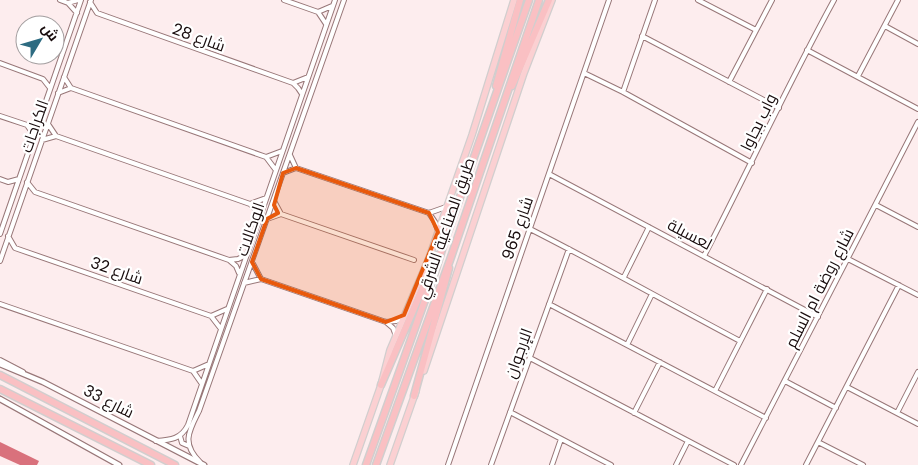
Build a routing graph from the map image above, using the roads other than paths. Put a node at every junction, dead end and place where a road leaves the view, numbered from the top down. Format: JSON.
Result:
{"nodes":[{"id":1,"x":60,"y":0,"type":"edge"},
{"id":2,"x":80,"y":0,"type":"edge"},
{"id":3,"x":284,"y":0,"type":"edge"},
{"id":4,"x":335,"y":0,"type":"edge"},
{"id":5,"x":344,"y":0,"type":"edge"},
{"id":6,"x":514,"y":0,"type":"edge"},
{"id":7,"x":520,"y":0,"type":"edge"},
{"id":8,"x":529,"y":0,"type":"edge"},
{"id":9,"x":539,"y":0,"type":"edge"},
{"id":10,"x":550,"y":0,"type":"edge"},
{"id":11,"x":610,"y":0,"type":"edge"},
{"id":12,"x":655,"y":0,"type":"edge"},
{"id":13,"x":698,"y":0,"type":"edge"},
{"id":14,"x":772,"y":0,"type":"edge"},
{"id":15,"x":834,"y":0,"type":"edge"},
{"id":16,"x":898,"y":0,"type":"edge"},
{"id":17,"x":91,"y":1,"type":"edge"},
{"id":18,"x":68,"y":3,"type":"junction"},
{"id":19,"x":333,"y":6,"type":"junction"},
{"id":20,"x":318,"y":12,"type":"junction"},
{"id":21,"x":76,"y":13,"type":"junction"},
{"id":22,"x":97,"y":13,"type":"junction"},
{"id":23,"x":84,"y":20,"type":"junction"},
{"id":24,"x":326,"y":25,"type":"junction"},
{"id":25,"x":884,"y":26,"type":"junction"},
{"id":26,"x":756,"y":30,"type":"junction"},
{"id":27,"x":642,"y":36,"type":"junction"},
{"id":28,"x":918,"y":44,"type":"edge"},
{"id":29,"x":807,"y":50,"type":"junction"},
{"id":30,"x":0,"y":63,"type":"edge"},
{"id":31,"x":584,"y":73,"type":"junction"},
{"id":32,"x":56,"y":74,"type":"junction"},
{"id":33,"x":858,"y":76,"type":"junction"},
{"id":34,"x":64,"y":77,"type":"junction"},
{"id":35,"x":308,"y":77,"type":"junction"},
{"id":36,"x":43,"y":79,"type":"junction"},
{"id":37,"x":729,"y":82,"type":"junction"},
{"id":38,"x":293,"y":84,"type":"junction"},
{"id":39,"x":72,"y":88,"type":"junction"},
{"id":40,"x":50,"y":89,"type":"junction"},
{"id":41,"x":623,"y":92,"type":"junction"},
{"id":42,"x":58,"y":93,"type":"junction"},
{"id":43,"x":302,"y":94,"type":"junction"},
{"id":44,"x":494,"y":99,"type":"junction"},
{"id":45,"x":504,"y":103,"type":"junction"},
{"id":46,"x":779,"y":108,"type":"junction"},
{"id":47,"x":918,"y":108,"type":"edge"},
{"id":48,"x":0,"y":116,"type":"edge"},
{"id":49,"x":39,"y":122,"type":"junction"},
{"id":50,"x":918,"y":122,"type":"edge"},
{"id":51,"x":48,"y":124,"type":"junction"},
{"id":52,"x":27,"y":125,"type":"junction"},
{"id":53,"x":34,"y":135,"type":"junction"},
{"id":54,"x":56,"y":136,"type":"junction"},
{"id":55,"x":42,"y":140,"type":"junction"},
{"id":56,"x":283,"y":150,"type":"junction"},
{"id":57,"x":290,"y":155,"type":"junction"},
{"id":58,"x":266,"y":157,"type":"junction"},
{"id":59,"x":752,"y":162,"type":"junction"},
{"id":60,"x":296,"y":168,"type":"junction"},
{"id":61,"x":276,"y":170,"type":"junction"},
{"id":62,"x":283,"y":174,"type":"junction"},
{"id":63,"x":550,"y":174,"type":"junction"},
{"id":64,"x":19,"y":179,"type":"junction"},
{"id":65,"x":0,"y":180,"type":"edge"},
{"id":66,"x":8,"y":182,"type":"junction"},
{"id":67,"x":27,"y":182,"type":"junction"},
{"id":68,"x":35,"y":192,"type":"junction"},
{"id":69,"x":14,"y":194,"type":"junction"},
{"id":70,"x":22,"y":198,"type":"junction"},
{"id":71,"x":266,"y":198,"type":"junction"},
{"id":72,"x":274,"y":201,"type":"junction"},
{"id":73,"x":250,"y":204,"type":"junction"},
{"id":74,"x":876,"y":205,"type":"junction"},
{"id":75,"x":446,"y":207,"type":"junction"},
{"id":76,"x":429,"y":213,"type":"junction"},
{"id":77,"x":281,"y":214,"type":"junction"},
{"id":78,"x":259,"y":218,"type":"junction"},
{"id":79,"x":267,"y":220,"type":"junction"},
{"id":80,"x":649,"y":227,"type":"junction"},
{"id":81,"x":918,"y":227,"type":"edge"},
{"id":82,"x":530,"y":229,"type":"junction"},
{"id":83,"x":438,"y":232,"type":"junction"},
{"id":84,"x":0,"y":234,"type":"edge"},
{"id":85,"x":8,"y":236,"type":"junction"},
{"id":86,"x":445,"y":240,"type":"junction"},
{"id":87,"x":15,"y":248,"type":"junction"},
{"id":88,"x":568,"y":249,"type":"junction"},
{"id":89,"x":3,"y":252,"type":"junction"},
{"id":90,"x":246,"y":255,"type":"junction"},
{"id":91,"x":704,"y":256,"type":"junction"},
{"id":92,"x":848,"y":259,"type":"junction"},
{"id":93,"x":0,"y":260,"type":"edge"},
{"id":94,"x":230,"y":260,"type":"junction"},
{"id":95,"x":414,"y":260,"type":"dead end"},
{"id":96,"x":450,"y":260,"type":"junction"},
{"id":97,"x":252,"y":262,"type":"junction"},
{"id":98,"x":240,"y":274,"type":"junction"},
{"id":99,"x":624,"y":277,"type":"junction"},
{"id":100,"x":261,"y":279,"type":"junction"},
{"id":101,"x":244,"y":283,"type":"junction"},
{"id":102,"x":899,"y":285,"type":"junction"},
{"id":103,"x":767,"y":289,"type":"junction"},
{"id":104,"x":652,"y":294,"type":"junction"},
{"id":105,"x":918,"y":295,"type":"edge"},
{"id":106,"x":0,"y":304,"type":"edge"},
{"id":107,"x":549,"y":304,"type":"junction"},
{"id":108,"x":228,"y":309,"type":"junction"},
{"id":109,"x":211,"y":316,"type":"junction"},
{"id":110,"x":404,"y":316,"type":"junction"},
{"id":111,"x":818,"y":317,"type":"junction"},
{"id":112,"x":386,"y":322,"type":"junction"},
{"id":113,"x":221,"y":329,"type":"junction"},
{"id":114,"x":396,"y":336,"type":"junction"},
{"id":115,"x":740,"y":340,"type":"junction"},
{"id":116,"x":627,"y":345,"type":"junction"},
{"id":117,"x":530,"y":358,"type":"junction"},
{"id":118,"x":0,"y":360,"type":"edge"},
{"id":119,"x":660,"y":362,"type":"junction"},
{"id":120,"x":0,"y":364,"type":"edge"},
{"id":121,"x":209,"y":364,"type":"junction"},
{"id":122,"x":193,"y":371,"type":"junction"},
{"id":123,"x":918,"y":372,"type":"edge"},
{"id":124,"x":25,"y":374,"type":"junction"},
{"id":125,"x":0,"y":375,"type":"edge"},
{"id":126,"x":785,"y":381,"type":"junction"},
{"id":127,"x":202,"y":384,"type":"junction"},
{"id":128,"x":381,"y":385,"type":"junction"},
{"id":129,"x":847,"y":387,"type":"junction"},
{"id":130,"x":0,"y":390,"type":"edge"},
{"id":131,"x":715,"y":391,"type":"junction"},
{"id":132,"x":414,"y":396,"type":"junction"},
{"id":133,"x":0,"y":399,"type":"edge"},
{"id":134,"x":836,"y":408,"type":"junction"},
{"id":135,"x":510,"y":412,"type":"junction"},
{"id":136,"x":634,"y":413,"type":"junction"},
{"id":137,"x":897,"y":413,"type":"junction"},
{"id":138,"x":766,"y":418,"type":"junction"},
{"id":139,"x":918,"y":424,"type":"edge"},
{"id":140,"x":180,"y":436,"type":"junction"},
{"id":141,"x":561,"y":438,"type":"junction"},
{"id":142,"x":155,"y":441,"type":"junction"},
{"id":143,"x":688,"y":441,"type":"junction"},
{"id":144,"x":818,"y":442,"type":"junction"},
{"id":145,"x":189,"y":446,"type":"junction"},
{"id":146,"x":203,"y":464,"type":"edge"},
{"id":147,"x":118,"y":465,"type":"edge"},
{"id":148,"x":151,"y":465,"type":"edge"},
{"id":149,"x":175,"y":465,"type":"edge"},
{"id":150,"x":353,"y":465,"type":"edge"},
{"id":151,"x":366,"y":465,"type":"edge"},
{"id":152,"x":376,"y":465,"type":"edge"},
{"id":153,"x":390,"y":465,"type":"edge"},
{"id":154,"x":448,"y":465,"type":"edge"},
{"id":155,"x":492,"y":465,"type":"edge"},
{"id":156,"x":552,"y":465,"type":"edge"},
{"id":157,"x":610,"y":465,"type":"edge"},
{"id":158,"x":676,"y":465,"type":"edge"},
{"id":159,"x":734,"y":465,"type":"edge"},
{"id":160,"x":741,"y":465,"type":"edge"},
{"id":161,"x":806,"y":465,"type":"edge"},
{"id":162,"x":863,"y":465,"type":"edge"}],
"edges":[{"from":1,"to":18,"type":"street"},
{"from":2,"to":18,"type":"street"},
{"from":2,"to":21,"type":"street","name":"الكراجات"},
{"from":3,"to":20,"type":"street"},
{"from":4,"to":19,"type":"street","name":"الوكالات"},
{"from":5,"to":57,"type":"street","name":"الوكالات"},
{"from":6,"to":75,"type":"main road","name":"طريق الصناعية الشرقي"},
{"from":7,"to":44,"type":"highway"},
{"from":8,"to":44,"type":"highway","name":"طريق الصناعية الشرقي"},
{"from":9,"to":45,"type":"highway","name":"طريق الصناعية الشرقي"},
{"from":10,"to":45,"type":"highway"},
{"from":10,"to":132,"type":"main road","name":"طريق الصناعية الشرقي"},
{"from":11,"to":31,"type":"street","name":"شارع 965"},
{"from":12,"to":27,"type":"street"},
{"from":13,"to":26,"type":"street"},
{"from":14,"to":26,"type":"street"},
{"from":15,"to":29,"type":"street","name":"واب بجاوا"},
{"from":16,"to":25,"type":"street"},
{"from":17,"to":22,"type":"street"},
{"from":17,"to":23,"type":"street","name":"الكراجات"},
{"from":18,"to":21,"type":"street"},
{"from":19,"to":20,"type":"street"},
{"from":19,"to":24,"type":"street","name":"الوكالات"},
{"from":20,"to":24,"type":"street"},
{"from":21,"to":32,"type":"street","name":"الكراجات"},
{"from":22,"to":23,"type":"street"},
{"from":22,"to":38,"type":"street","name":"شارع 28"},
{"from":23,"to":34,"type":"street","name":"الكراجات"},
{"from":24,"to":35,"type":"street","name":"الوكالات"},
{"from":25,"to":28,"type":"street"},
{"from":25,"to":33,"type":"street"},
{"from":26,"to":37,"type":"street"},
{"from":27,"to":37,"type":"street"},
{"from":27,"to":41,"type":"street"},
{"from":29,"to":33,"type":"street"},
{"from":29,"to":46,"type":"street","name":"واب بجاوا"},
{"from":30,"to":36,"type":"street"},
{"from":31,"to":41,"type":"street"},
{"from":31,"to":63,"type":"street","name":"شارع 965"},
{"from":32,"to":36,"type":"street"},
{"from":32,"to":40,"type":"street","name":"الكراجات"},
{"from":33,"to":47,"type":"street"},
{"from":34,"to":39,"type":"street"},
{"from":34,"to":42,"type":"street","name":"الكراجات"},
{"from":35,"to":38,"type":"street"},
{"from":35,"to":43,"type":"street","name":"الوكالات"},
{"from":36,"to":40,"type":"street"},
{"from":37,"to":46,"type":"street"},
{"from":38,"to":43,"type":"street","name":"شارع 28"},
{"from":39,"to":42,"type":"street"},
{"from":39,"to":58,"type":"street"},
{"from":40,"to":49,"type":"street","name":"الكراجات"},
{"from":41,"to":59,"type":"street"},
{"from":42,"to":51,"type":"street","name":"الكراجات"},
{"from":43,"to":56,"type":"street","name":"الوكالات"},
{"from":44,"to":86,"type":"highway","name":"طريق الصناعية الشرقي"},
{"from":45,"to":96,"type":"highway","name":"طريق الصناعية الشرقي"},
{"from":46,"to":59,"type":"street","name":"واب بجاوا"},
{"from":48,"to":52,"type":"street"},
{"from":49,"to":52,"type":"street"},
{"from":49,"to":53,"type":"street","name":"الكراجات"},
{"from":50,"to":74,"type":"street","name":"شارع روضة ام السلم"},
{"from":51,"to":54,"type":"street"},
{"from":51,"to":55,"type":"street","name":"الكراجات"},
{"from":52,"to":53,"type":"street"},
{"from":53,"to":64,"type":"street","name":"الكراجات"},
{"from":54,"to":55,"type":"street"},
{"from":54,"to":73,"type":"street"},
{"from":55,"to":67,"type":"street","name":"الكراجات"},
{"from":56,"to":58,"type":"street"},
{"from":56,"to":61,"type":"street","name":"الوكالات"},
{"from":57,"to":60,"type":"street"},
{"from":57,"to":62,"type":"street","name":"الوكالات"},
{"from":58,"to":61,"type":"street"},
{"from":59,"to":91,"type":"street","name":"واب بجاوا"},
{"from":60,"to":62,"type":"street"},
{"from":60,"to":76,"type":"street"},
{"from":61,"to":71,"type":"street","name":"الوكالات"},
{"from":62,"to":72,"type":"street","name":"الوكالات"},
{"from":63,"to":80,"type":"street","name":"لعسيلة"},
{"from":63,"to":82,"type":"street","name":"شارع 965"},
{"from":64,"to":66,"type":"street"},
{"from":64,"to":69,"type":"street","name":"الكراجات"},
{"from":65,"to":66,"type":"street"},
{"from":66,"to":69,"type":"street"},
{"from":67,"to":68,"type":"street"},
{"from":67,"to":70,"type":"street","name":"الكراجات"},
{"from":68,"to":70,"type":"street"},
{"from":68,"to":94,"type":"street"},
{"from":69,"to":84,"type":"street","name":"الكراجات"},
{"from":70,"to":85,"type":"street","name":"الكراجات"},
{"from":71,"to":73,"type":"street"},
{"from":71,"to":78,"type":"street","name":"الوكالات"},
{"from":72,"to":77,"type":"street"},
{"from":72,"to":79,"type":"street","name":"الوكالات"},
{"from":73,"to":78,"type":"street"},
{"from":74,"to":81,"type":"street"},
{"from":74,"to":92,"type":"street","name":"شارع روضة ام السلم"},
{"from":75,"to":76,"type":"street"},
{"from":75,"to":83,"type":"main road","name":"طريق الصناعية الشرقي"},
{"from":76,"to":83,"type":"street"},
{"from":77,"to":79,"type":"street"},
{"from":77,"to":95,"type":"street"},
{"from":78,"to":90,"type":"street","name":"الوكالات"},
{"from":79,"to":97,"type":"street","name":"الوكالات"},
{"from":80,"to":91,"type":"street","name":"لعسيلة"},
{"from":80,"to":99,"type":"street"},
{"from":82,"to":88,"type":"street"},
{"from":82,"to":154,"type":"street","name":"شارع 965"},
{"from":83,"to":110,"type":"main road","name":"طريق الصناعية الشرقي"},
{"from":85,"to":87,"type":"street"},
{"from":85,"to":89,"type":"street","name":"الكراجات"},
{"from":86,"to":128,"type":"highway"},
{"from":86,"to":151,"type":"highway","name":"طريق الصناعية الشرقي"},
{"from":87,"to":89,"type":"street"},
{"from":87,"to":109,"type":"street","name":"شارع 32"},
{"from":88,"to":99,"type":"street"},
{"from":88,"to":107,"type":"street","name":"الإرجوان"},
{"from":89,"to":93,"type":"street","name":"الكراجات"},
{"from":90,"to":94,"type":"street"},
{"from":90,"to":98,"type":"street","name":"الوكالات"},
{"from":91,"to":103,"type":"street","name":"لعسيلة"},
{"from":92,"to":102,"type":"street"},
{"from":92,"to":111,"type":"street","name":"شارع روضة ام السلم"},
{"from":94,"to":98,"type":"street"},
{"from":96,"to":132,"type":"highway"},
{"from":96,"to":152,"type":"highway","name":"طريق الصناعية الشرقي"},
{"from":97,"to":100,"type":"street"},
{"from":97,"to":101,"type":"street","name":"الوكالات"},
{"from":98,"to":108,"type":"street","name":"الوكالات"},
{"from":99,"to":104,"type":"street"},
{"from":100,"to":101,"type":"street"},
{"from":100,"to":112,"type":"street"},
{"from":101,"to":145,"type":"street","name":"الوكالات"},
{"from":102,"to":105,"type":"street"},
{"from":102,"to":129,"type":"street"},
{"from":103,"to":111,"type":"street","name":"لعسيلة"},
{"from":103,"to":115,"type":"street"},
{"from":104,"to":115,"type":"street"},
{"from":104,"to":116,"type":"street"},
{"from":106,"to":122,"type":"street"},
{"from":107,"to":116,"type":"street"},
{"from":107,"to":117,"type":"street","name":"الإرجوان"},
{"from":108,"to":109,"type":"street"},
{"from":108,"to":113,"type":"street","name":"الوكالات"},
{"from":109,"to":113,"type":"street"},
{"from":110,"to":112,"type":"street"},
{"from":110,"to":114,"type":"main road","name":"طريق الصناعية الشرقي"},
{"from":111,"to":126,"type":"street","name":"شارع روضة ام السلم"},
{"from":112,"to":114,"type":"street"},
{"from":113,"to":121,"type":"street","name":"الوكالات"},
{"from":114,"to":128,"type":"main road","name":"طريق الصناعية الشرقي"},
{"from":115,"to":131,"type":"street"},
{"from":116,"to":119,"type":"street"},
{"from":117,"to":135,"type":"street","name":"الإرجوان"},
{"from":117,"to":136,"type":"street"},
{"from":118,"to":124,"type":"street"},
{"from":119,"to":131,"type":"street"},
{"from":119,"to":136,"type":"street"},
{"from":120,"to":124,"type":"street","name":"شارع 33"},
{"from":121,"to":122,"type":"street"},
{"from":121,"to":127,"type":"street","name":"الوكالات"},
{"from":122,"to":127,"type":"street"},
{"from":123,"to":137,"type":"street"},
{"from":124,"to":142,"type":"street","name":"شارع 33"},
{"from":125,"to":149,"type":"highway","name":"شارع 33"},
{"from":126,"to":134,"type":"street"},
{"from":126,"to":138,"type":"street","name":"شارع روضة ام السلم"},
{"from":127,"to":140,"type":"street","name":"الوكالات"},
{"from":128,"to":150,"type":"main road","name":"طريق الصناعية الشرقي"},
{"from":129,"to":134,"type":"street"},
{"from":129,"to":137,"type":"street"},
{"from":130,"to":148,"type":"highway"},
{"from":131,"to":138,"type":"street"},
{"from":132,"to":153,"type":"main road"},
{"from":133,"to":147,"type":"street"},
{"from":134,"to":144,"type":"street"},
{"from":135,"to":141,"type":"street"},
{"from":135,"to":155,"type":"street","name":"الإرجوان"},
{"from":136,"to":143,"type":"street"},
{"from":137,"to":139,"type":"street"},
{"from":138,"to":160,"type":"street","name":"شارع روضة ام السلم"},
{"from":140,"to":142,"type":"street"},
{"from":140,"to":145,"type":"street"},
{"from":141,"to":156,"type":"street"},
{"from":141,"to":157,"type":"street"},
{"from":142,"to":146,"type":"street","name":"شارع 33"},
{"from":143,"to":158,"type":"street"},
{"from":143,"to":159,"type":"street"},
{"from":144,"to":161,"type":"street"},
{"from":144,"to":162,"type":"street"},
{"from":145,"to":146,"type":"street"}]}
